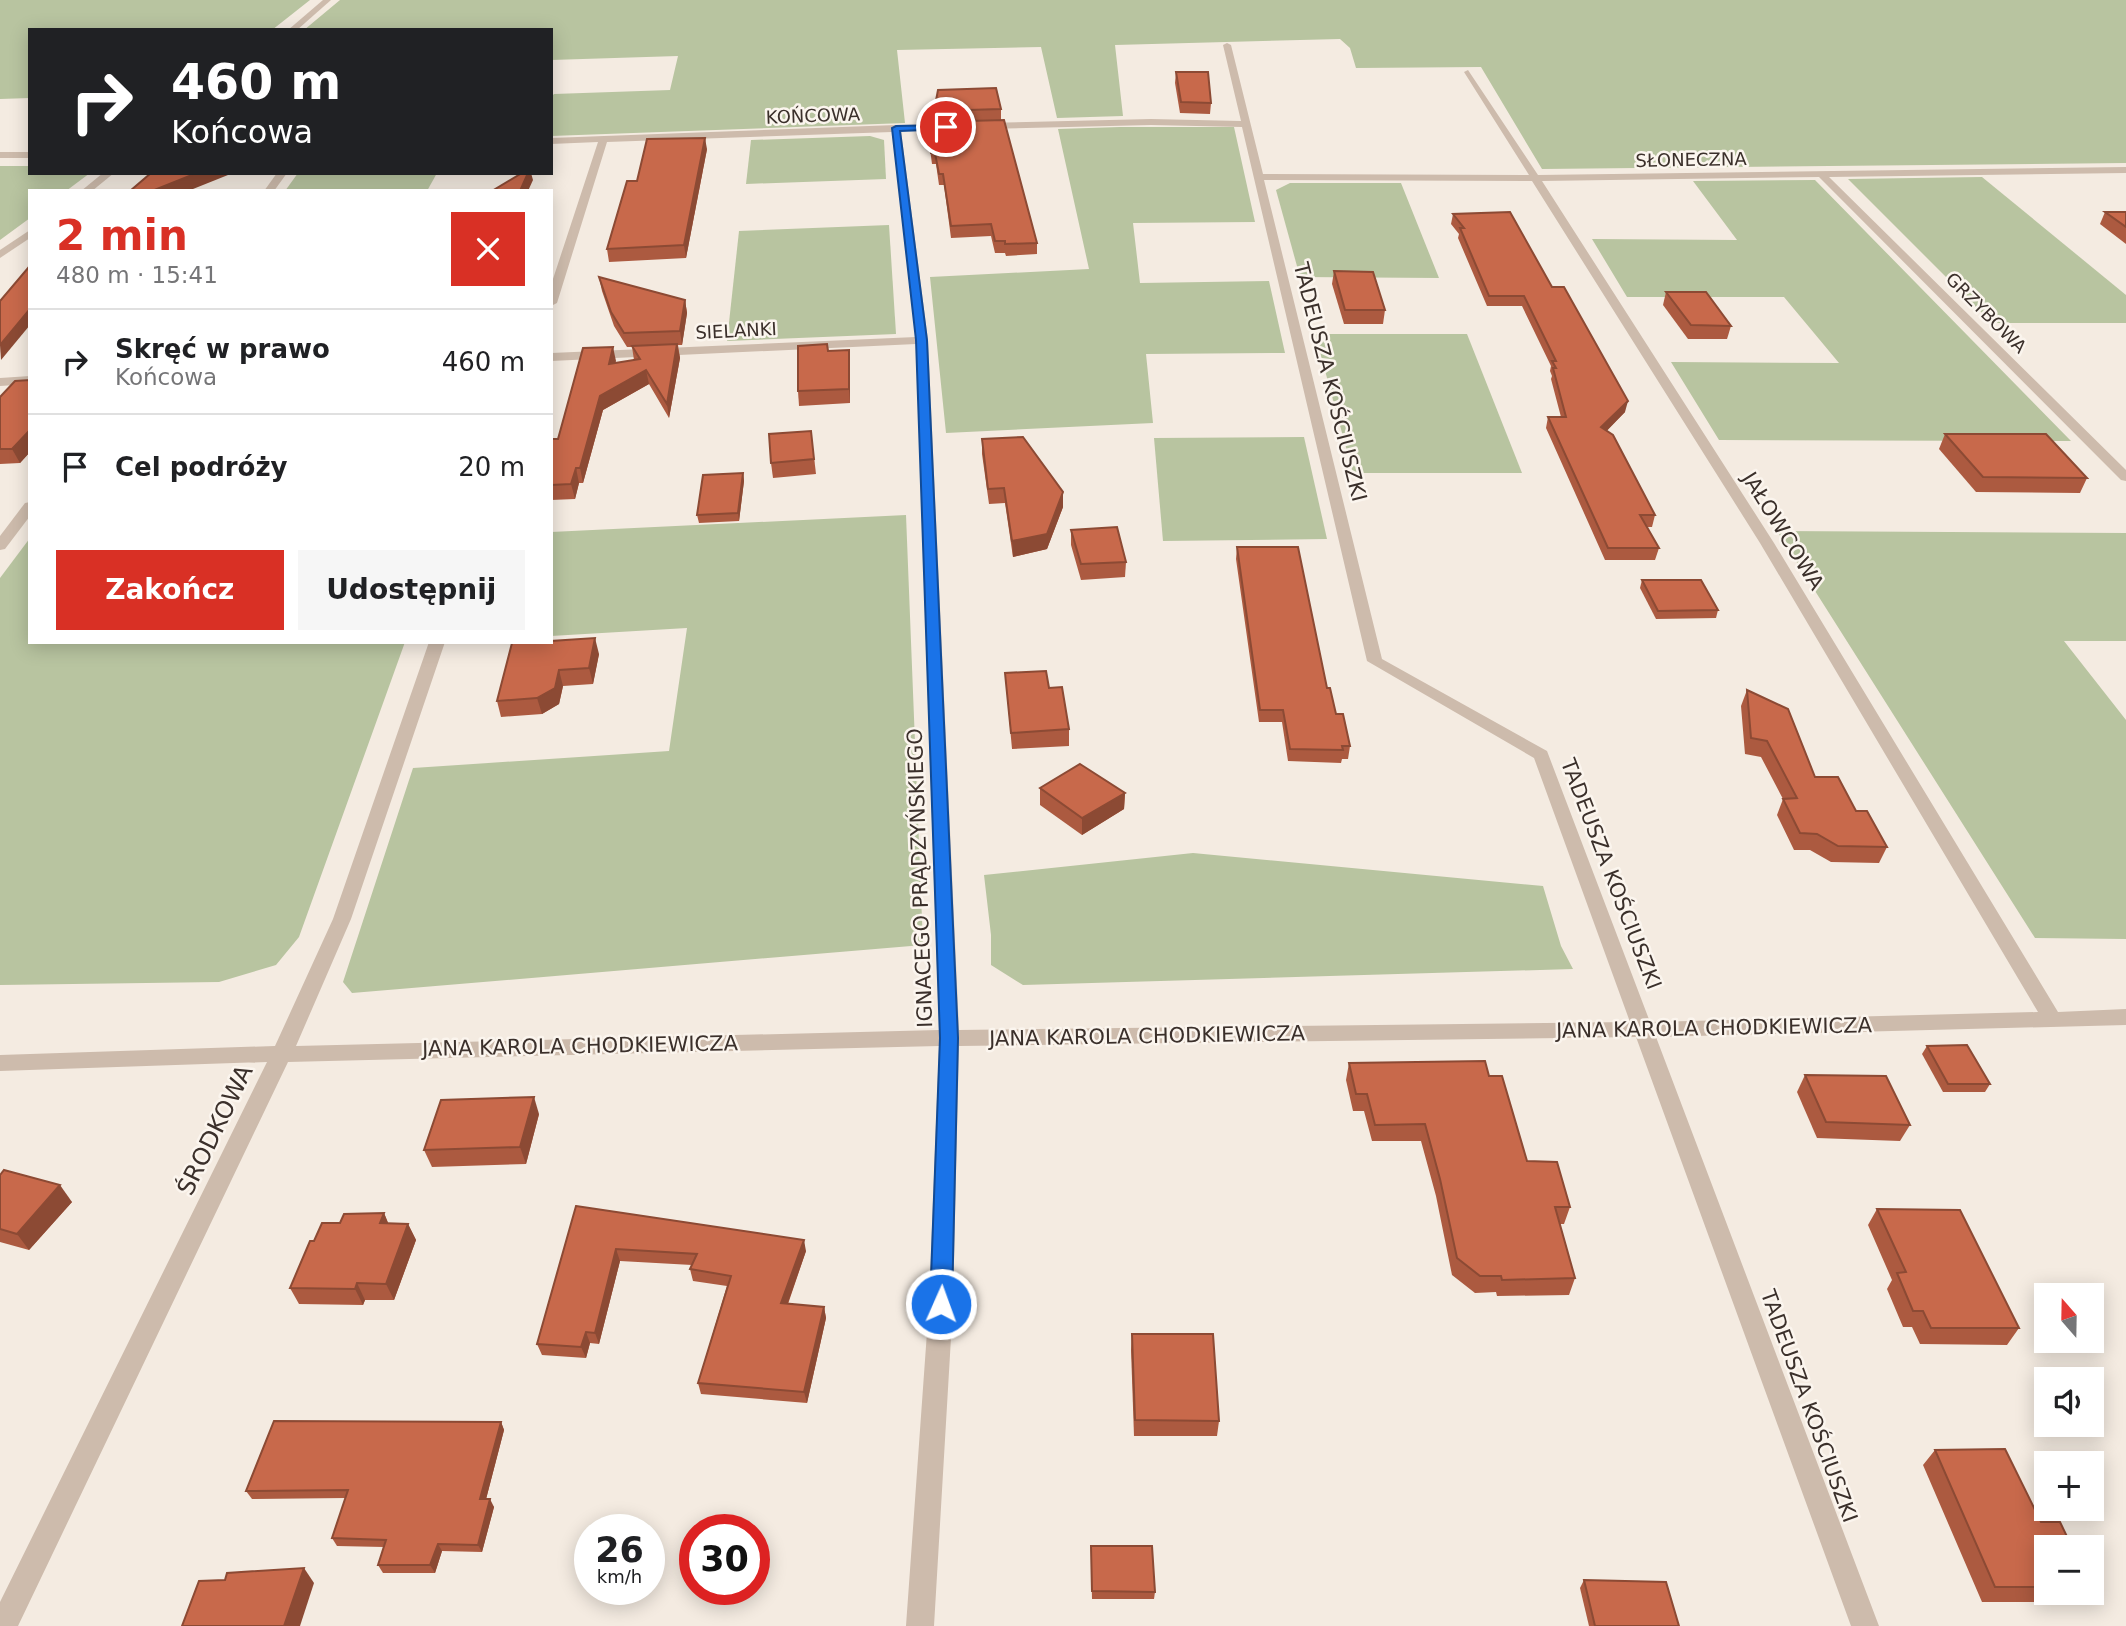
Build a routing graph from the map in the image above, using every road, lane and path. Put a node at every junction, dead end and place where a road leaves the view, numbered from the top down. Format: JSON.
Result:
{"nodes":[{"id":1,"x":327,"y":0,"type":"edge"},
{"id":2,"x":294,"y":28,"type":"edge"},
{"id":3,"x":1227,"y":45,"type":"dead end"},
{"id":4,"x":1468,"y":72,"type":"dead end"},
{"id":5,"x":1244,"y":124,"type":"junction"},
{"id":6,"x":896,"y":128,"type":"junction"},
{"id":7,"x":603,"y":139,"type":"junction"},
{"id":8,"x":553,"y":141,"type":"edge"},
{"id":9,"x":0,"y":155,"type":"edge"},
{"id":10,"x":28,"y":155,"type":"edge"},
{"id":11,"x":2126,"y":170,"type":"edge"},
{"id":12,"x":1821,"y":174,"type":"junction"},
{"id":13,"x":106,"y":175,"type":"edge"},
{"id":14,"x":1257,"y":177,"type":"junction"},
{"id":15,"x":1537,"y":178,"type":"junction"},
{"id":16,"x":89,"y":189,"type":"edge"},
{"id":17,"x":28,"y":234,"type":"edge"},
{"id":18,"x":0,"y":255,"type":"edge"},
{"id":19,"x":553,"y":297,"type":"edge"},
{"id":20,"x":922,"y":340,"type":"junction"},
{"id":21,"x":553,"y":357,"type":"edge"},
{"id":22,"x":28,"y":380,"type":"edge"},
{"id":23,"x":0,"y":382,"type":"edge"},
{"id":24,"x":2126,"y":477,"type":"edge"},
{"id":25,"x":28,"y":509,"type":"edge"},
{"id":26,"x":0,"y":546,"type":"edge"},
{"id":27,"x":436,"y":644,"type":"edge"},
{"id":28,"x":2126,"y":1017,"type":"edge"},
{"id":29,"x":2052,"y":1019,"type":"junction"},
{"id":30,"x":1646,"y":1030,"type":"junction"},
{"id":31,"x":949,"y":1038,"type":"junction"},
{"id":32,"x":282,"y":1053,"type":"junction"},
{"id":33,"x":0,"y":1063,"type":"edge"},
{"id":34,"x":3,"y":1626,"type":"edge"},
{"id":35,"x":920,"y":1626,"type":"edge"},
{"id":36,"x":1865,"y":1626,"type":"edge"}],
"edges":[{"from":1,"to":2,"type":"street"},
{"from":3,"to":5,"type":"street","name":"TADEUSZA KOŚCIUSZKI"},
{"from":4,"to":15,"type":"street","name":"JAŁOWCOWA"},
{"from":5,"to":6,"type":"street","name":"KOŃCOWA"},
{"from":5,"to":14,"type":"street","name":"TADEUSZA KOŚCIUSZKI"},
{"from":6,"to":7,"type":"street","name":"KOŃCOWA"},
{"from":6,"to":20,"type":"street","name":"IGNACEGO PRĄDZYŃSKIEGO"},
{"from":7,"to":8,"type":"street","name":"KOŃCOWA"},
{"from":7,"to":19,"type":"street"},
{"from":9,"to":10,"type":"street"},
{"from":11,"to":12,"type":"street","name":"SŁONECZNA"},
{"from":12,"to":15,"type":"street","name":"SŁONECZNA"},
{"from":12,"to":24,"type":"street","name":"GRZYBOWA"},
{"from":13,"to":16,"type":"street"},
{"from":14,"to":15,"type":"street","name":"SŁONECZNA"},
{"from":14,"to":30,"type":"street","name":"TADEUSZA KOŚCIUSZKI"},
{"from":15,"to":29,"type":"street","name":"JAŁOWCOWA"},
{"from":17,"to":18,"type":"street"},
{"from":20,"to":21,"type":"street","name":"SIELANKI"},
{"from":20,"to":31,"type":"street","name":"IGNACEGO PRĄDZYŃSKIEGO"},
{"from":22,"to":23,"type":"street"},
{"from":25,"to":26,"type":"street"},
{"from":27,"to":32,"type":"street","name":"ŚRODKOWA"},
{"from":28,"to":29,"type":"street","name":"JANA KAROLA CHODKIEWICZA"},
{"from":29,"to":30,"type":"street","name":"JANA KAROLA CHODKIEWICZA"},
{"from":30,"to":31,"type":"street","name":"JANA KAROLA CHODKIEWICZA"},
{"from":30,"to":36,"type":"street","name":"TADEUSZA KOŚCIUSZKI"},
{"from":31,"to":32,"type":"street","name":"JANA KAROLA CHODKIEWICZA"},
{"from":31,"to":35,"type":"street","name":"IGNACEGO PRĄDZYŃSKIEGO"},
{"from":32,"to":33,"type":"street","name":"JANA KAROLA CHODKIEWICZA"},
{"from":32,"to":34,"type":"street","name":"ŚRODKOWA"}]}
